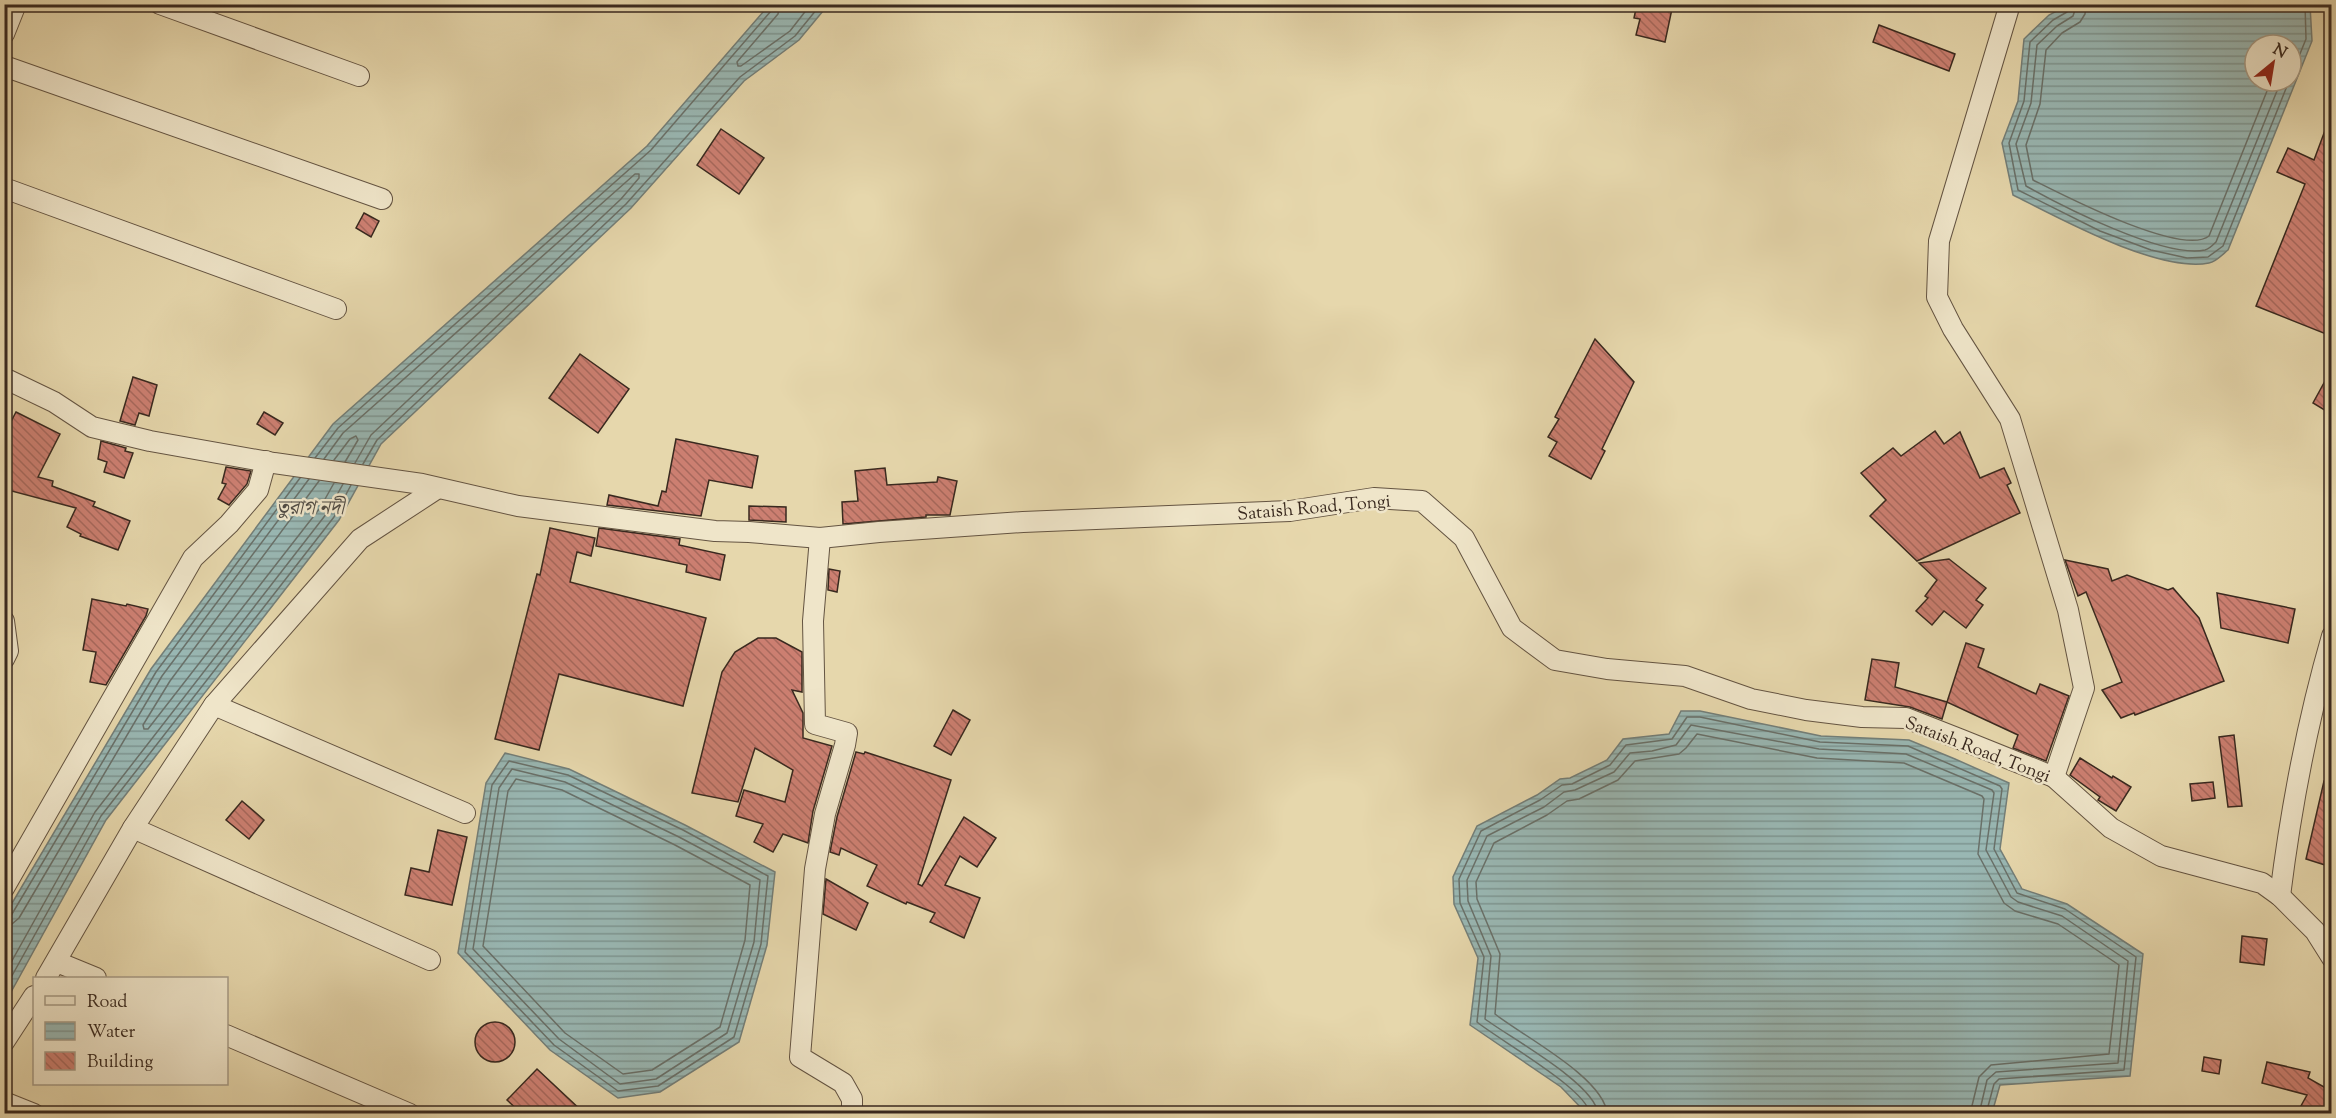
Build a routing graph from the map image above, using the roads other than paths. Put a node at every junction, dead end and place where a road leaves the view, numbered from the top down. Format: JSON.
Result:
{"nodes":[{"id":1,"x":16,"y":4,"type":"edge"},
{"id":2,"x":160,"y":4,"type":"edge"},
{"id":3,"x":2010,"y":4,"type":"edge"},
{"id":4,"x":4,"y":34,"type":"edge"},
{"id":5,"x":4,"y":66,"type":"edge"},
{"id":6,"x":359,"y":76,"type":"dead end"},
{"id":7,"x":4,"y":188,"type":"edge"},
{"id":8,"x":382,"y":199,"type":"dead end"},
{"id":9,"x":336,"y":309,"type":"dead end"},
{"id":10,"x":4,"y":378,"type":"edge"},
{"id":11,"x":270,"y":462,"type":"junction"},
{"id":12,"x":430,"y":486,"type":"junction"},
{"id":13,"x":820,"y":538,"type":"junction"},
{"id":14,"x":4,"y":621,"type":"edge"},
{"id":15,"x":2331,"y":636,"type":"edge"},
{"id":16,"x":4,"y":659,"type":"edge"},
{"id":17,"x":214,"y":705,"type":"junction"},
{"id":18,"x":2054,"y":777,"type":"junction"},
{"id":19,"x":465,"y":813,"type":"dead end"},
{"id":20,"x":133,"y":828,"type":"junction"},
{"id":21,"x":4,"y":888,"type":"edge"},
{"id":22,"x":2280,"y":896,"type":"junction"},
{"id":23,"x":2331,"y":958,"type":"edge"},
{"id":24,"x":430,"y":960,"type":"dead end"},
{"id":25,"x":57,"y":962,"type":"junction"},
{"id":26,"x":47,"y":977,"type":"edge"},
{"id":27,"x":94,"y":977,"type":"edge"},
{"id":28,"x":33,"y":998,"type":"edge"},
{"id":29,"x":228,"y":1036,"type":"edge"},
{"id":30,"x":4,"y":1042,"type":"edge"},
{"id":31,"x":4,"y":1101,"type":"edge"},
{"id":32,"x":385,"y":1108,"type":"edge"},
{"id":33,"x":34,"y":1113,"type":"edge"},
{"id":34,"x":410,"y":1113,"type":"edge"},
{"id":35,"x":852,"y":1113,"type":"edge"}],
"edges":[{"from":1,"to":4,"type":"street"},
{"from":2,"to":6,"type":"street"},
{"from":3,"to":18,"type":"street"},
{"from":5,"to":8,"type":"street"},
{"from":7,"to":9,"type":"street"},
{"from":10,"to":11,"type":"street","name":"Sataish Road, Tongi"},
{"from":11,"to":12,"type":"street","name":"Sataish Road, Tongi"},
{"from":11,"to":21,"type":"street"},
{"from":12,"to":13,"type":"street","name":"Sataish Road, Tongi"},
{"from":12,"to":17,"type":"street"},
{"from":13,"to":18,"type":"street","name":"Sataish Road, Tongi"},
{"from":13,"to":35,"type":"street"},
{"from":14,"to":16,"type":"street"},
{"from":15,"to":22,"type":"street"},
{"from":17,"to":19,"type":"street"},
{"from":17,"to":20,"type":"street"},
{"from":18,"to":22,"type":"street","name":"Sataish Road, Tongi"},
{"from":20,"to":24,"type":"street"},
{"from":20,"to":25,"type":"street"},
{"from":22,"to":23,"type":"street","name":"Sataish Road, Tongi"},
{"from":25,"to":26,"type":"street"},
{"from":25,"to":27,"type":"street"},
{"from":28,"to":30,"type":"street"},
{"from":29,"to":32,"type":"street"},
{"from":31,"to":33,"type":"street"},
{"from":32,"to":34,"type":"street"}]}
